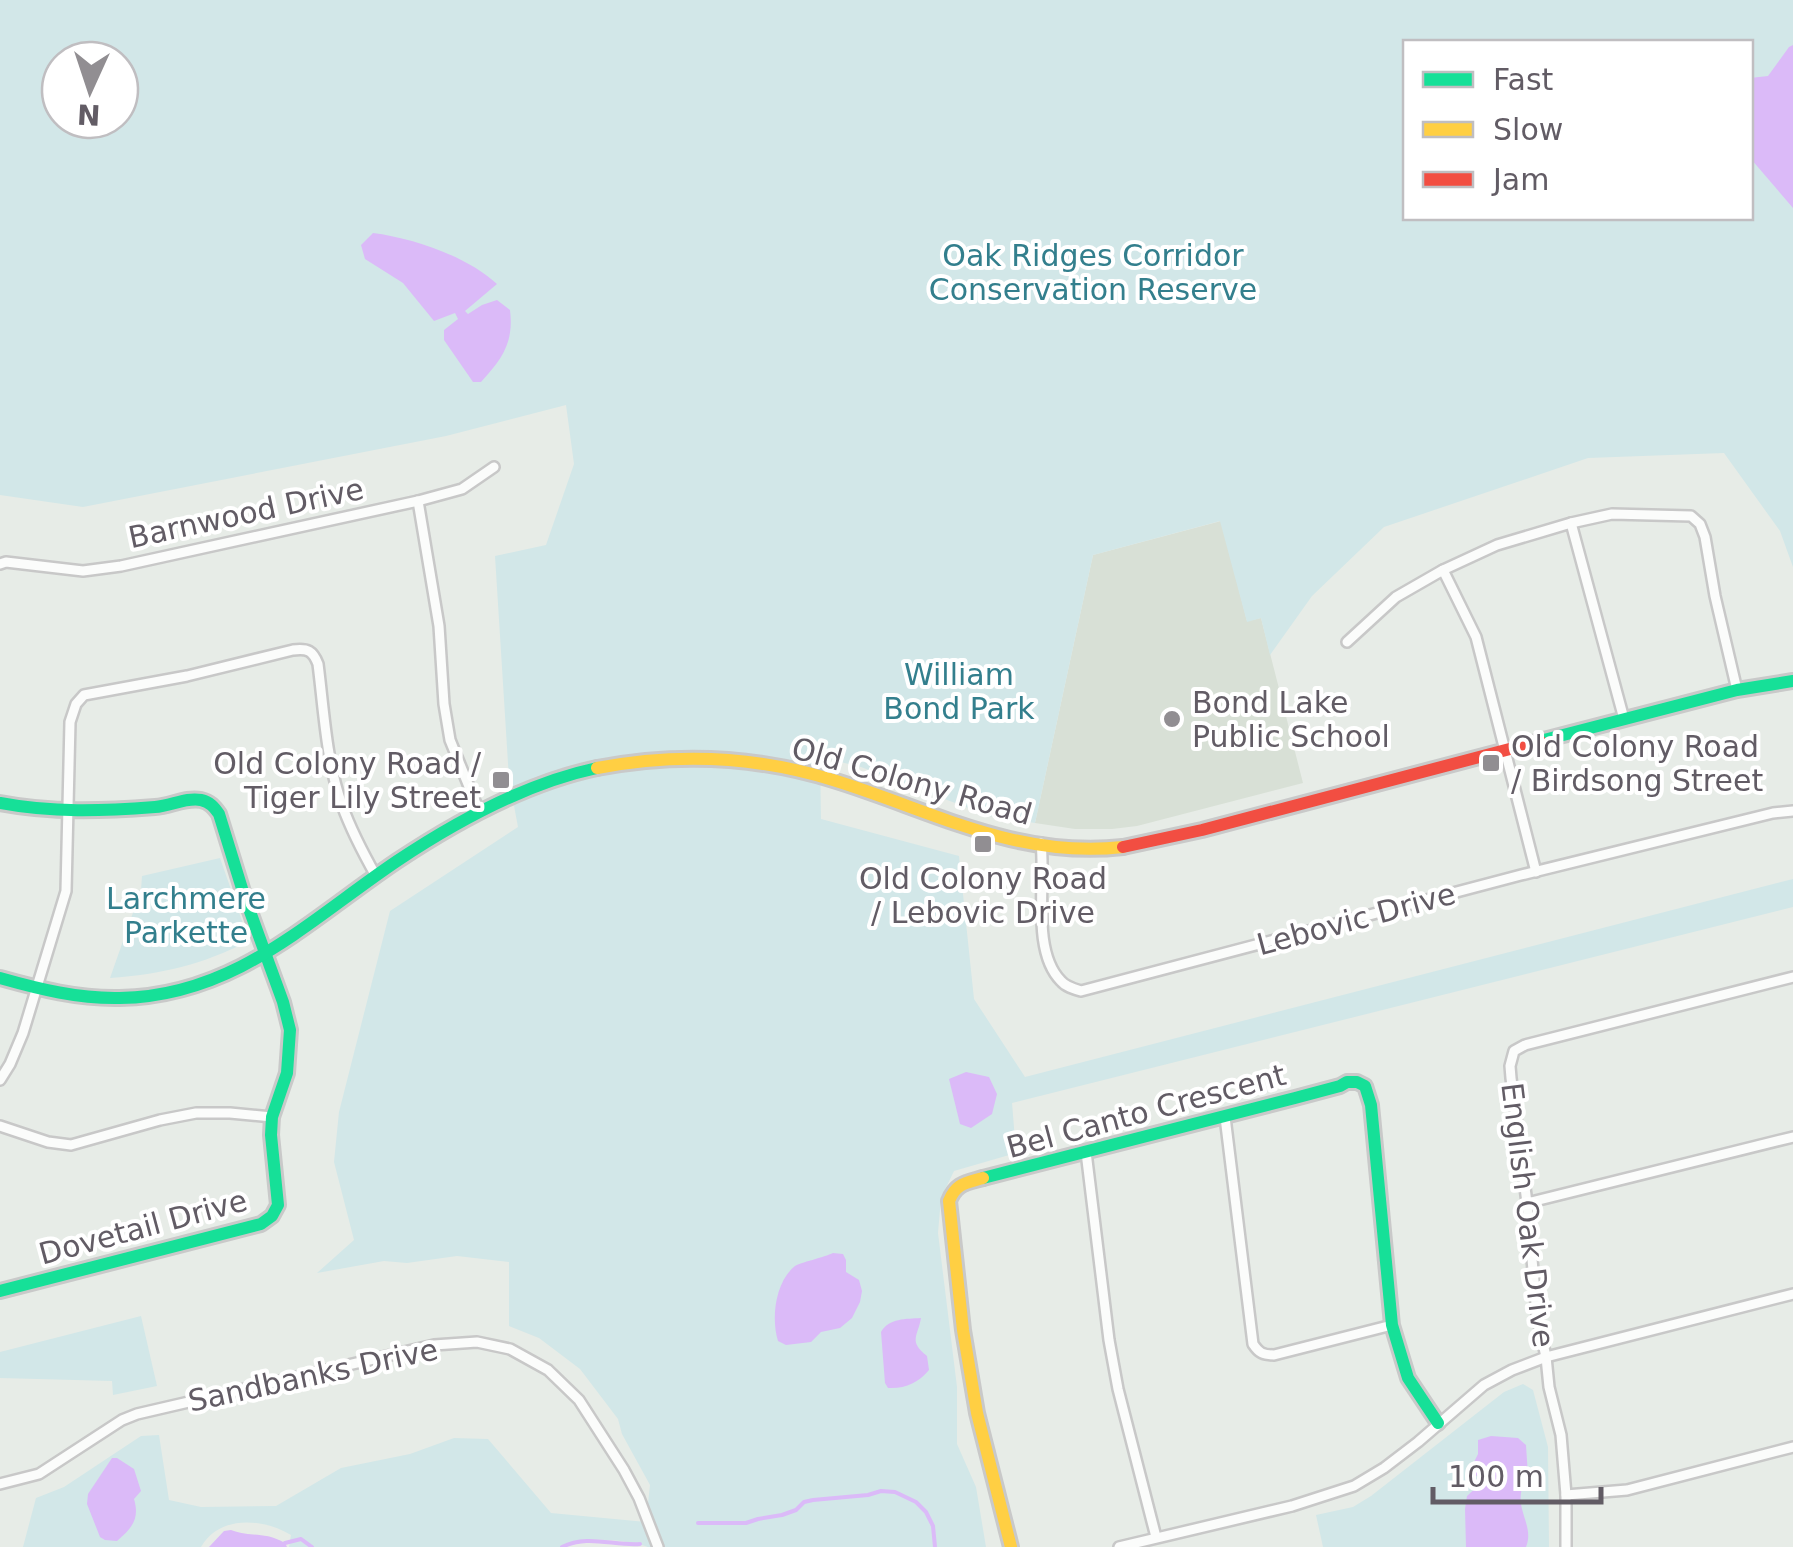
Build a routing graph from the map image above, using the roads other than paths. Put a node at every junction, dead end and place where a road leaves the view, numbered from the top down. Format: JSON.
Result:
{"nodes":[{"id":1,"x":494,"y":467,"type":"dead end"},
{"id":2,"x":418,"y":502,"type":"junction"},
{"id":3,"x":1571,"y":523,"type":"junction"},
{"id":4,"x":0,"y":564,"type":"edge"},
{"id":5,"x":1443,"y":570,"type":"junction"},
{"id":6,"x":1347,"y":642,"type":"dead end"},
{"id":7,"x":1793,"y":680,"type":"edge"},
{"id":8,"x":1737,"y":690,"type":"junction"},
{"id":9,"x":1624,"y":720,"type":"junction"},
{"id":10,"x":1506,"y":750,"type":"junction"},
{"id":11,"x":0,"y":803,"type":"edge"},
{"id":12,"x":70,"y":810,"type":"junction"},
{"id":13,"x":479,"y":810,"type":"junction"},
{"id":14,"x":1793,"y":811,"type":"edge"},
{"id":15,"x":1041,"y":843,"type":"junction"},
{"id":16,"x":1536,"y":872,"type":"junction"},
{"id":17,"x":376,"y":876,"type":"junction"},
{"id":18,"x":266,"y":956,"type":"junction"},
{"id":19,"x":1793,"y":977,"type":"edge"},
{"id":20,"x":0,"y":978,"type":"edge"},
{"id":21,"x":37,"y":989,"type":"junction"},
{"id":22,"x":0,"y":1080,"type":"edge"},
{"id":23,"x":1225,"y":1116,"type":"junction"},
{"id":24,"x":272,"y":1117,"type":"junction"},
{"id":25,"x":0,"y":1126,"type":"edge"},
{"id":26,"x":1793,"y":1137,"type":"edge"},
{"id":27,"x":1086,"y":1152,"type":"junction"},
{"id":28,"x":1527,"y":1204,"type":"junction"},
{"id":29,"x":0,"y":1291,"type":"edge"},
{"id":30,"x":1793,"y":1294,"type":"edge"},
{"id":31,"x":1392,"y":1325,"type":"junction"},
{"id":32,"x":1546,"y":1357,"type":"junction"},
{"id":33,"x":1438,"y":1423,"type":"junction"},
{"id":34,"x":1793,"y":1447,"type":"edge"},
{"id":35,"x":0,"y":1484,"type":"edge"},
{"id":36,"x":1566,"y":1495,"type":"junction"},
{"id":37,"x":1156,"y":1537,"type":"junction"},
{"id":38,"x":658,"y":1547,"type":"edge"},
{"id":39,"x":1011,"y":1547,"type":"edge"},
{"id":40,"x":1119,"y":1547,"type":"edge"},
{"id":41,"x":1566,"y":1547,"type":"edge"}],
"edges":[{"from":1,"to":2,"type":"street","name":"Barnwood Drive"},
{"from":2,"to":4,"type":"street","name":"Barnwood Drive"},
{"from":2,"to":13,"type":"street"},
{"from":3,"to":5,"type":"street"},
{"from":3,"to":8,"type":"street"},
{"from":3,"to":9,"type":"street"},
{"from":5,"to":6,"type":"street"},
{"from":5,"to":10,"type":"street"},
{"from":7,"to":8,"type":"street","name":"Old Colony Road"},
{"from":8,"to":9,"type":"street","name":"Old Colony Road"},
{"from":9,"to":10,"type":"street","name":"Old Colony Road"},
{"from":10,"to":15,"type":"street","name":"Old Colony Road"},
{"from":10,"to":16,"type":"street"},
{"from":11,"to":12,"type":"street"},
{"from":12,"to":17,"type":"street"},
{"from":12,"to":18,"type":"street","name":"Dovetail Drive"},
{"from":12,"to":21,"type":"street"},
{"from":13,"to":15,"type":"street","name":"Old Colony Road"},
{"from":13,"to":17,"type":"street","name":"Old Colony Road"},
{"from":14,"to":16,"type":"street","name":"Lebovic Drive"},
{"from":15,"to":16,"type":"street","name":"Lebovic Drive"},
{"from":17,"to":18,"type":"street","name":"Old Colony Road"},
{"from":18,"to":21,"type":"street","name":"Old Colony Road"},
{"from":18,"to":24,"type":"street","name":"Dovetail Drive"},
{"from":19,"to":28,"type":"street","name":"English Oak Drive"},
{"from":20,"to":21,"type":"street","name":"Old Colony Road"},
{"from":21,"to":22,"type":"street"},
{"from":23,"to":27,"type":"street","name":"Bel Canto Crescent"},
{"from":23,"to":31,"type":"street"},
{"from":23,"to":31,"type":"street","name":"Bel Canto Crescent"},
{"from":24,"to":25,"type":"street"},
{"from":24,"to":29,"type":"street","name":"Dovetail Drive"},
{"from":26,"to":28,"type":"street"},
{"from":27,"to":37,"type":"street"},
{"from":27,"to":39,"type":"street","name":"Bel Canto Crescent"},
{"from":28,"to":32,"type":"street","name":"English Oak Drive"},
{"from":30,"to":32,"type":"street"},
{"from":31,"to":33,"type":"street","name":"Bel Canto Crescent"},
{"from":32,"to":33,"type":"street"},
{"from":32,"to":36,"type":"street","name":"English Oak Drive"},
{"from":33,"to":37,"type":"street"},
{"from":34,"to":36,"type":"street"},
{"from":35,"to":38,"type":"street","name":"Sandbanks Drive"},
{"from":36,"to":41,"type":"street","name":"English Oak Drive"},
{"from":37,"to":40,"type":"street"}]}
